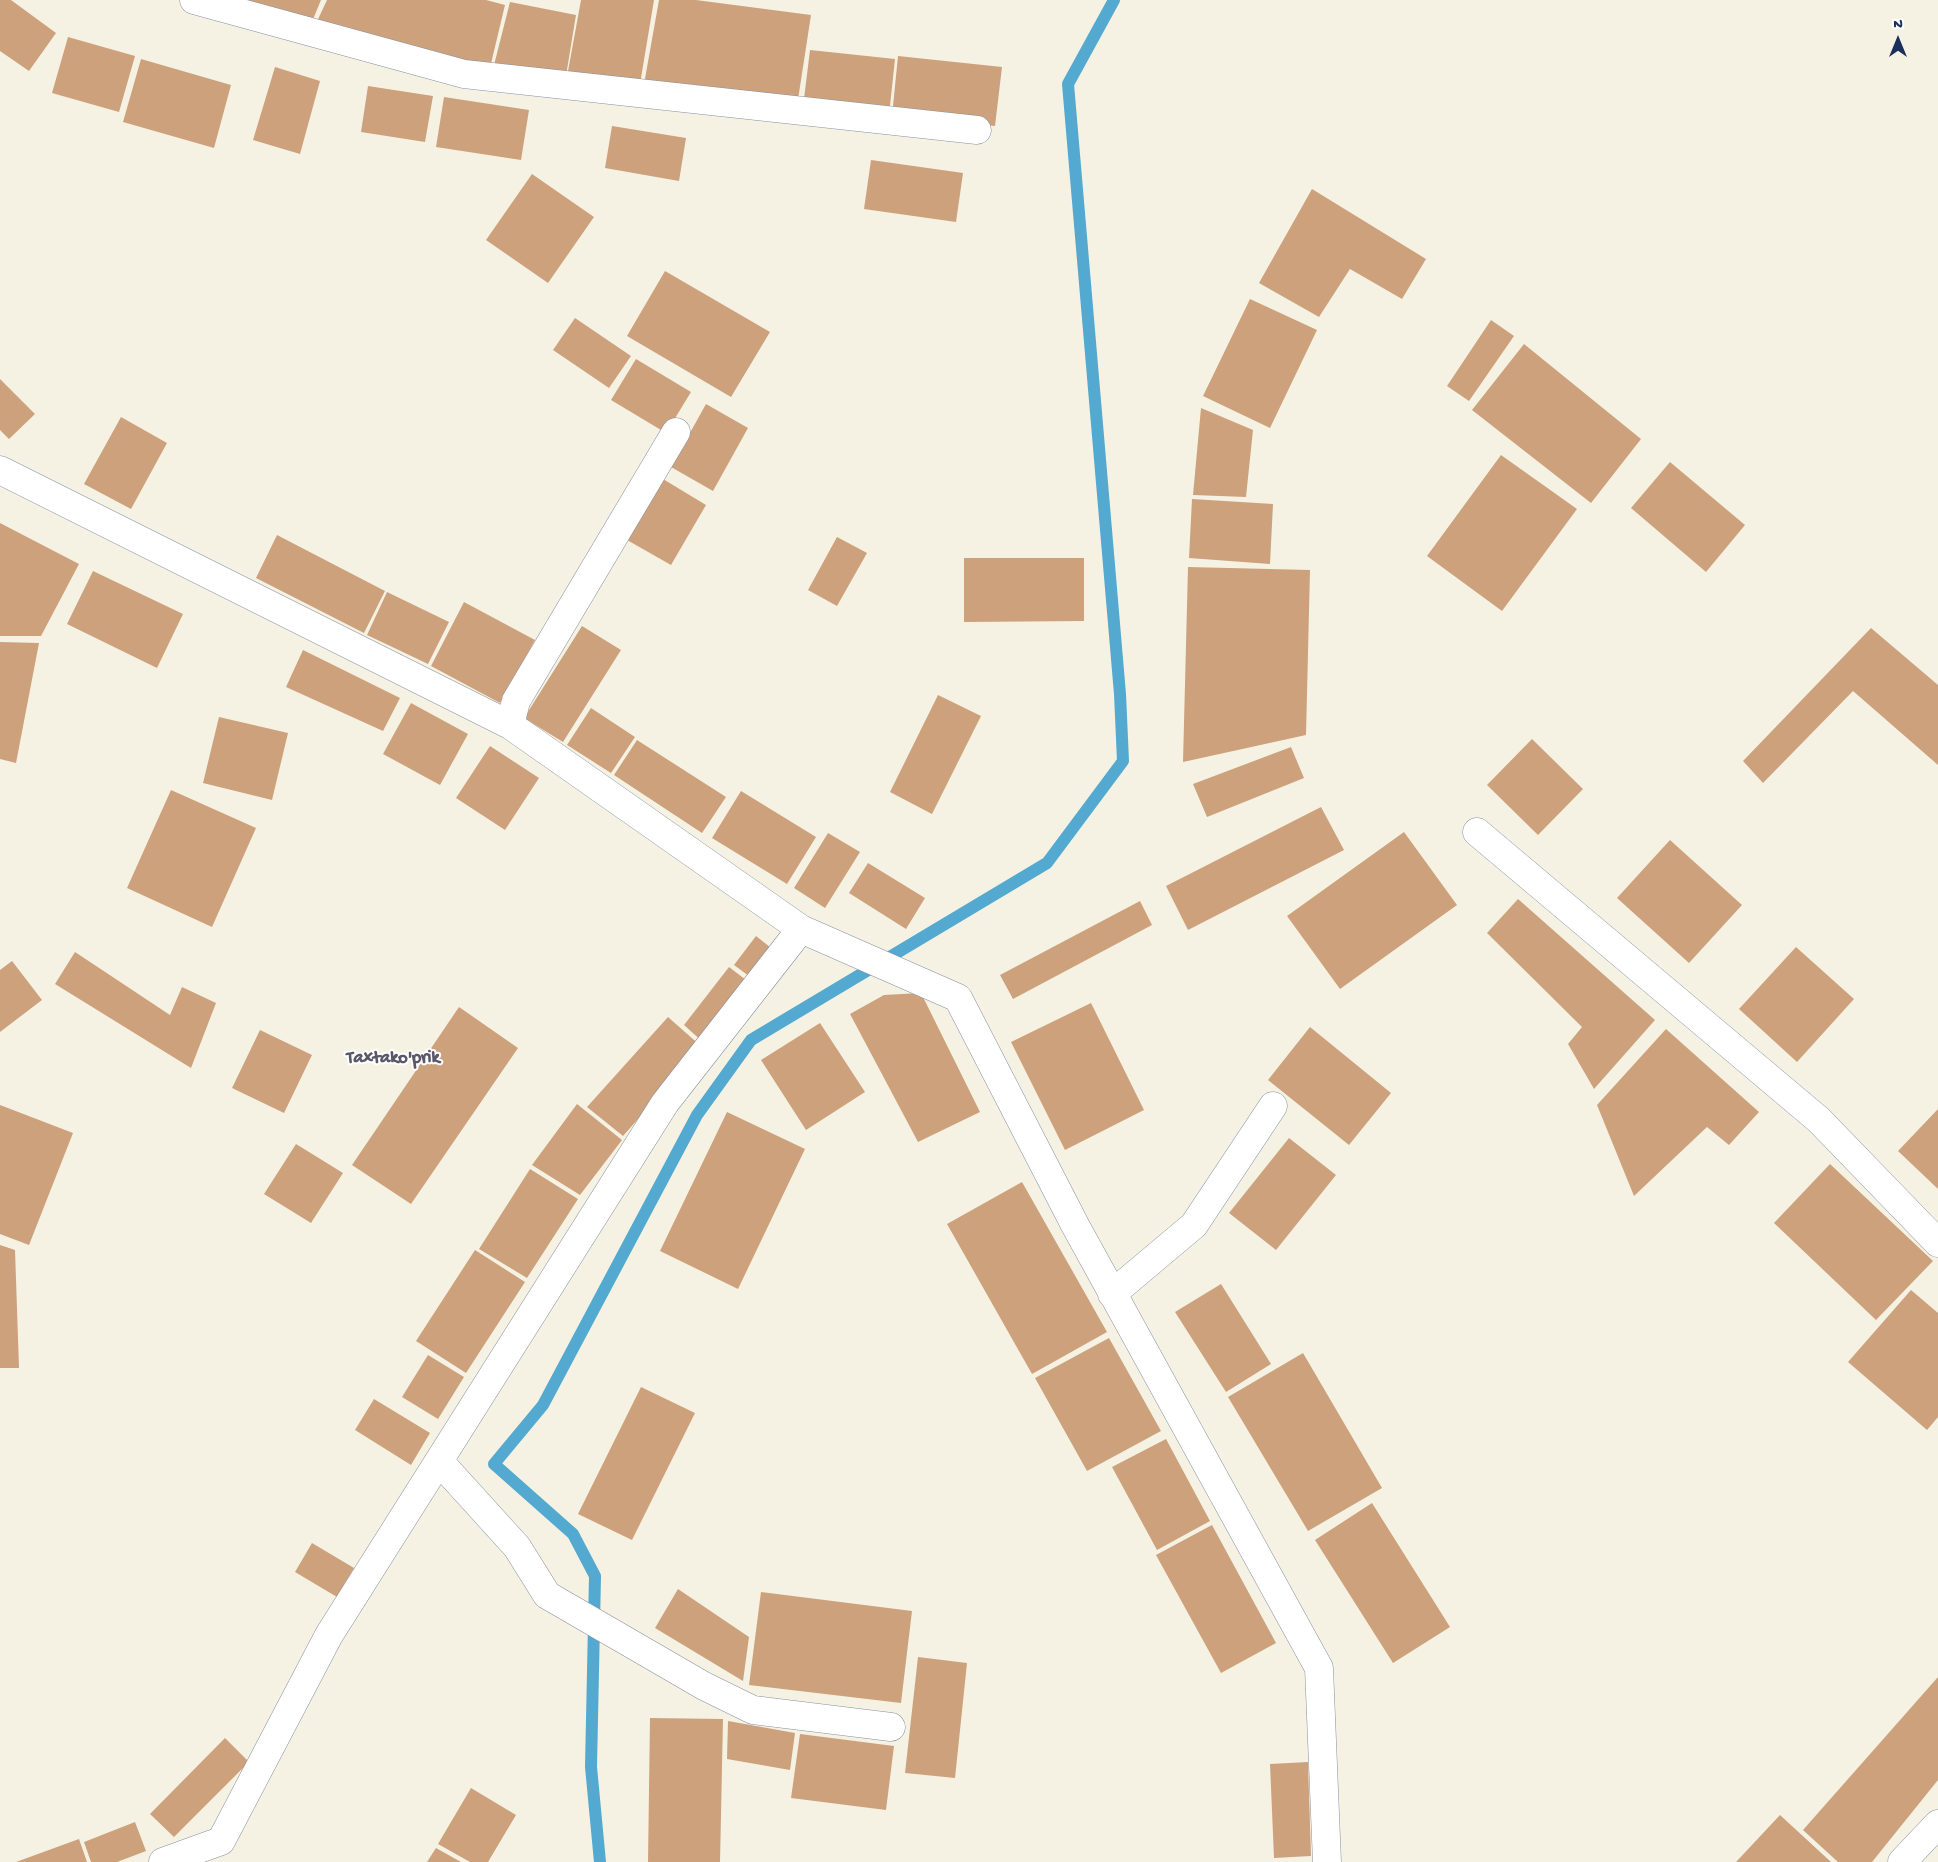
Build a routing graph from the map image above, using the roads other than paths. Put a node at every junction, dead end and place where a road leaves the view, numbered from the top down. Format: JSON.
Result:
{"nodes":[{"id":1,"x":194,"y":0,"type":"edge"},
{"id":2,"x":978,"y":130,"type":"dead end"},
{"id":3,"x":676,"y":432,"type":"dead end"},
{"id":4,"x":0,"y":470,"type":"edge"},
{"id":5,"x":510,"y":725,"type":"junction"},
{"id":6,"x":1477,"y":832,"type":"dead end"},
{"id":7,"x":800,"y":929,"type":"junction"},
{"id":8,"x":1273,"y":1106,"type":"dead end"},
{"id":9,"x":1938,"y":1243,"type":"edge"},
{"id":10,"x":1112,"y":1294,"type":"junction"},
{"id":11,"x":438,"y":1461,"type":"junction"},
{"id":12,"x":891,"y":1728,"type":"dead end"},
{"id":13,"x":1938,"y":1824,"type":"edge"},
{"id":14,"x":163,"y":1862,"type":"edge"},
{"id":15,"x":1327,"y":1862,"type":"edge"},
{"id":16,"x":1902,"y":1862,"type":"edge"}],
"edges":[{"from":1,"to":2,"type":"street"},
{"from":3,"to":5,"type":"street"},
{"from":4,"to":5,"type":"street"},
{"from":5,"to":7,"type":"street"},
{"from":6,"to":9,"type":"street"},
{"from":7,"to":10,"type":"street"},
{"from":7,"to":11,"type":"street"},
{"from":8,"to":10,"type":"street"},
{"from":10,"to":15,"type":"street"},
{"from":11,"to":12,"type":"street"},
{"from":11,"to":14,"type":"street"},
{"from":13,"to":16,"type":"street"}]}
